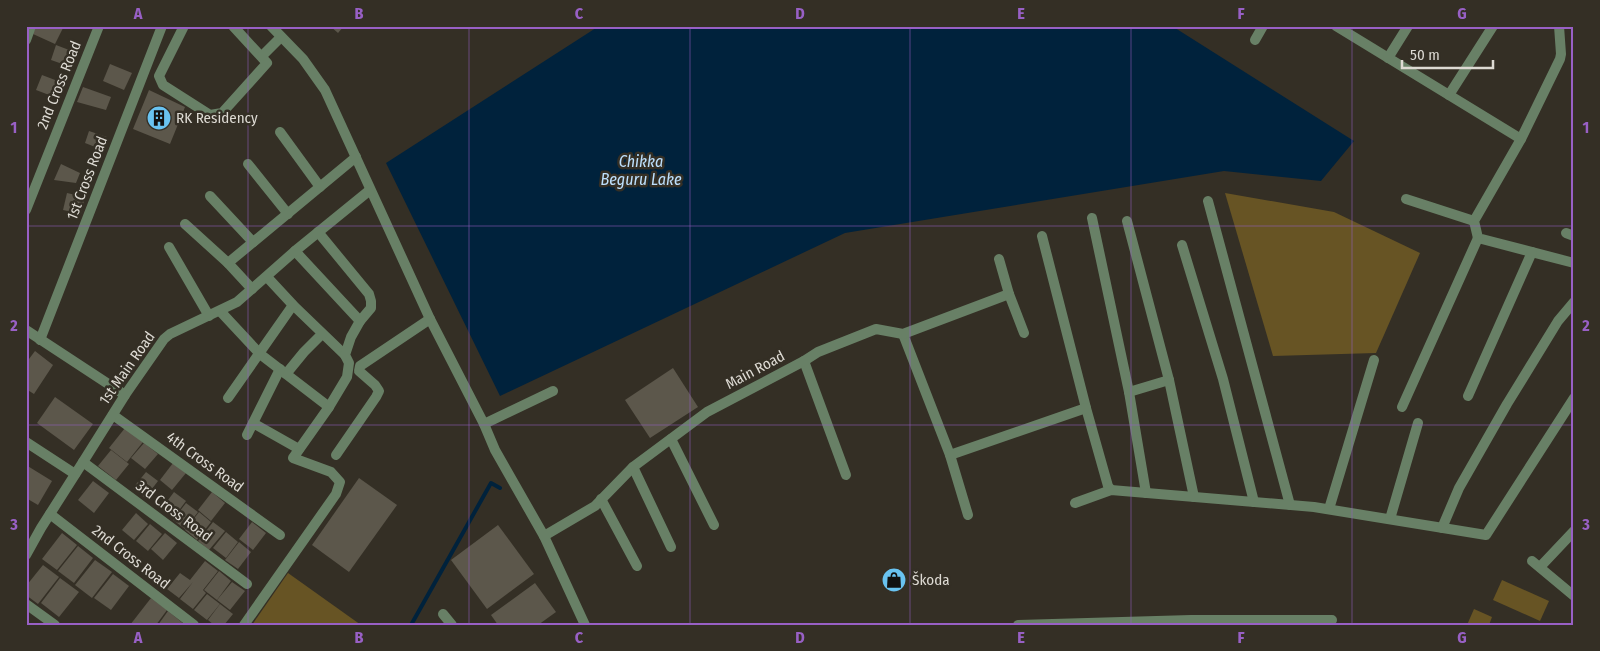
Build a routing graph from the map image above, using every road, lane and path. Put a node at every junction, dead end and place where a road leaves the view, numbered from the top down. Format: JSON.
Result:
{"nodes":[{"id":1,"x":31,"y":26,"type":"edge"},
{"id":2,"x":99,"y":26,"type":"edge"},
{"id":3,"x":162,"y":26,"type":"edge"},
{"id":4,"x":184,"y":26,"type":"edge"},
{"id":5,"x":233,"y":26,"type":"edge"},
{"id":6,"x":271,"y":26,"type":"edge"},
{"id":7,"x":1263,"y":26,"type":"edge"},
{"id":8,"x":1336,"y":26,"type":"edge"},
{"id":9,"x":1408,"y":26,"type":"edge"},
{"id":10,"x":1493,"y":26,"type":"edge"},
{"id":11,"x":1559,"y":26,"type":"edge"},
{"id":12,"x":281,"y":36,"type":"junction"},
{"id":13,"x":26,"y":40,"type":"edge"},
{"id":14,"x":1255,"y":40,"type":"dead end"},
{"id":15,"x":151,"y":54,"type":"junction"},
{"id":16,"x":262,"y":56,"type":"junction"},
{"id":17,"x":168,"y":58,"type":"junction"},
{"id":18,"x":1388,"y":58,"type":"junction"},
{"id":19,"x":1449,"y":95,"type":"junction"},
{"id":20,"x":280,"y":132,"type":"dead end"},
{"id":21,"x":1521,"y":138,"type":"junction"},
{"id":22,"x":356,"y":158,"type":"junction"},
{"id":23,"x":248,"y":164,"type":"dead end"},
{"id":24,"x":320,"y":187,"type":"junction"},
{"id":25,"x":370,"y":190,"type":"junction"},
{"id":26,"x":210,"y":196,"type":"dead end"},
{"id":27,"x":1406,"y":199,"type":"dead end"},
{"id":28,"x":1208,"y":201,"type":"dead end"},
{"id":29,"x":26,"y":210,"type":"edge"},
{"id":30,"x":288,"y":214,"type":"junction"},
{"id":31,"x":1092,"y":218,"type":"dead end"},
{"id":32,"x":1127,"y":221,"type":"dead end"},
{"id":33,"x":1474,"y":221,"type":"junction"},
{"id":34,"x":185,"y":224,"type":"dead end"},
{"id":35,"x":318,"y":232,"type":"junction"},
{"id":36,"x":1042,"y":236,"type":"dead end"},
{"id":37,"x":1478,"y":238,"type":"junction"},
{"id":38,"x":253,"y":242,"type":"junction"},
{"id":39,"x":1182,"y":245,"type":"dead end"},
{"id":40,"x":169,"y":247,"type":"dead end"},
{"id":41,"x":295,"y":252,"type":"junction"},
{"id":42,"x":1532,"y":252,"type":"junction"},
{"id":43,"x":999,"y":260,"type":"dead end"},
{"id":44,"x":228,"y":263,"type":"junction"},
{"id":45,"x":1574,"y":263,"type":"edge"},
{"id":46,"x":267,"y":277,"type":"junction"},
{"id":47,"x":252,"y":289,"type":"junction"},
{"id":48,"x":1009,"y":294,"type":"junction"},
{"id":49,"x":1574,"y":302,"type":"edge"},
{"id":50,"x":292,"y":306,"type":"junction"},
{"id":51,"x":220,"y":311,"type":"junction"},
{"id":52,"x":209,"y":316,"type":"junction"},
{"id":53,"x":430,"y":319,"type":"junction"},
{"id":54,"x":360,"y":321,"type":"junction"},
{"id":55,"x":26,"y":330,"type":"edge"},
{"id":56,"x":1024,"y":333,"type":"dead end"},
{"id":57,"x":322,"y":334,"type":"junction"},
{"id":58,"x":903,"y":334,"type":"junction"},
{"id":59,"x":40,"y":340,"type":"junction"},
{"id":60,"x":260,"y":354,"type":"junction"},
{"id":61,"x":345,"y":355,"type":"junction"},
{"id":62,"x":1374,"y":360,"type":"dead end"},
{"id":63,"x":804,"y":361,"type":"junction"},
{"id":64,"x":283,"y":372,"type":"junction"},
{"id":65,"x":1169,"y":380,"type":"junction"},
{"id":66,"x":553,"y":391,"type":"dead end"},
{"id":67,"x":1129,"y":392,"type":"junction"},
{"id":68,"x":125,"y":395,"type":"junction"},
{"id":69,"x":1468,"y":396,"type":"dead end"},
{"id":70,"x":228,"y":398,"type":"dead end"},
{"id":71,"x":1574,"y":398,"type":"edge"},
{"id":72,"x":329,"y":407,"type":"junction"},
{"id":73,"x":1402,"y":407,"type":"dead end"},
{"id":74,"x":1086,"y":408,"type":"junction"},
{"id":75,"x":112,"y":415,"type":"junction"},
{"id":76,"x":253,"y":423,"type":"junction"},
{"id":77,"x":1418,"y":423,"type":"dead end"},
{"id":78,"x":484,"y":424,"type":"junction"},
{"id":79,"x":247,"y":435,"type":"dead end"},
{"id":80,"x":671,"y":439,"type":"junction"},
{"id":81,"x":26,"y":442,"type":"edge"},
{"id":82,"x":299,"y":448,"type":"junction"},
{"id":83,"x":336,"y":455,"type":"dead end"},
{"id":84,"x":950,"y":455,"type":"junction"},
{"id":85,"x":82,"y":462,"type":"junction"},
{"id":86,"x":633,"y":467,"type":"junction"},
{"id":87,"x":75,"y":474,"type":"junction"},
{"id":88,"x":846,"y":475,"type":"dead end"},
{"id":89,"x":1111,"y":490,"type":"junction"},
{"id":90,"x":1146,"y":493,"type":"junction"},
{"id":91,"x":1194,"y":497,"type":"junction"},
{"id":92,"x":601,"y":499,"type":"junction"},
{"id":93,"x":1254,"y":502,"type":"junction"},
{"id":94,"x":1075,"y":503,"type":"dead end"},
{"id":95,"x":1290,"y":505,"type":"junction"},
{"id":96,"x":1329,"y":509,"type":"junction"},
{"id":97,"x":50,"y":514,"type":"junction"},
{"id":98,"x":968,"y":515,"type":"dead end"},
{"id":99,"x":1390,"y":519,"type":"junction"},
{"id":100,"x":714,"y":525,"type":"dead end"},
{"id":101,"x":1442,"y":528,"type":"junction"},
{"id":102,"x":1574,"y":531,"type":"edge"},
{"id":103,"x":280,"y":535,"type":"dead end"},
{"id":104,"x":544,"y":536,"type":"junction"},
{"id":105,"x":670,"y":547,"type":"dead end"},
{"id":106,"x":26,"y":556,"type":"edge"},
{"id":107,"x":636,"y":566,"type":"dead end"},
{"id":108,"x":247,"y":584,"type":"dead end"},
{"id":109,"x":1574,"y":596,"type":"edge"},
{"id":110,"x":26,"y":604,"type":"edge"},
{"id":111,"x":443,"y":614,"type":"dead end"},
{"id":112,"x":1332,"y":620,"type":"dead end"},
{"id":113,"x":55,"y":625,"type":"edge"},
{"id":114,"x":194,"y":625,"type":"edge"},
{"id":115,"x":244,"y":625,"type":"edge"},
{"id":116,"x":452,"y":625,"type":"edge"},
{"id":117,"x":585,"y":625,"type":"edge"},
{"id":118,"x":1018,"y":625,"type":"edge"}],
"edges":[{"from":1,"to":13,"type":"street"},
{"from":2,"to":29,"type":"street","name":"2nd Cross Road"},
{"from":3,"to":15,"type":"street","name":"1st Cross Road"},
{"from":4,"to":17,"type":"street"},
{"from":5,"to":16,"type":"street"},
{"from":6,"to":12,"type":"street"},
{"from":7,"to":14,"type":"street"},
{"from":8,"to":18,"type":"street"},
{"from":9,"to":18,"type":"street"},
{"from":10,"to":19,"type":"street"},
{"from":11,"to":21,"type":"street"},
{"from":12,"to":16,"type":"street"},
{"from":12,"to":22,"type":"street"},
{"from":15,"to":17,"type":"street"},
{"from":15,"to":59,"type":"street","name":"1st Cross Road"},
{"from":16,"to":17,"type":"street"},
{"from":18,"to":19,"type":"street"},
{"from":19,"to":21,"type":"street"},
{"from":20,"to":24,"type":"street"},
{"from":21,"to":33,"type":"street"},
{"from":22,"to":24,"type":"street"},
{"from":22,"to":25,"type":"street"},
{"from":23,"to":30,"type":"street"},
{"from":24,"to":30,"type":"street"},
{"from":25,"to":35,"type":"street","name":"1st Main Road"},
{"from":25,"to":53,"type":"street"},
{"from":26,"to":38,"type":"street"},
{"from":27,"to":33,"type":"street"},
{"from":28,"to":95,"type":"street"},
{"from":30,"to":38,"type":"street"},
{"from":31,"to":67,"type":"street"},
{"from":32,"to":65,"type":"street"},
{"from":33,"to":37,"type":"street"},
{"from":34,"to":44,"type":"street"},
{"from":35,"to":41,"type":"street","name":"1st Main Road"},
{"from":35,"to":54,"type":"street"},
{"from":36,"to":74,"type":"street"},
{"from":37,"to":42,"type":"street"},
{"from":37,"to":73,"type":"street"},
{"from":38,"to":44,"type":"street"},
{"from":39,"to":93,"type":"street"},
{"from":40,"to":52,"type":"street"},
{"from":41,"to":46,"type":"street","name":"1st Main Road"},
{"from":41,"to":54,"type":"street"},
{"from":42,"to":45,"type":"street"},
{"from":42,"to":69,"type":"street"},
{"from":43,"to":48,"type":"street"},
{"from":44,"to":47,"type":"street"},
{"from":46,"to":47,"type":"street","name":"1st Main Road"},
{"from":46,"to":50,"type":"street"},
{"from":47,"to":51,"type":"street","name":"1st Main Road"},
{"from":48,"to":56,"type":"street"},
{"from":48,"to":58,"type":"street"},
{"from":49,"to":101,"type":"street"},
{"from":50,"to":57,"type":"street"},
{"from":50,"to":60,"type":"street"},
{"from":51,"to":52,"type":"street","name":"1st Main Road"},
{"from":51,"to":60,"type":"street"},
{"from":52,"to":68,"type":"street","name":"1st Main Road"},
{"from":53,"to":78,"type":"street"},
{"from":53,"to":83,"type":"street"},
{"from":54,"to":61,"type":"street"},
{"from":55,"to":59,"type":"street"},
{"from":57,"to":61,"type":"street"},
{"from":57,"to":64,"type":"street"},
{"from":58,"to":63,"type":"street","name":"Main Road"},
{"from":58,"to":84,"type":"street"},
{"from":59,"to":68,"type":"street"},
{"from":60,"to":64,"type":"street"},
{"from":60,"to":70,"type":"street"},
{"from":61,"to":72,"type":"street"},
{"from":62,"to":96,"type":"street"},
{"from":63,"to":80,"type":"street","name":"Main Road"},
{"from":63,"to":88,"type":"street"},
{"from":64,"to":72,"type":"street"},
{"from":64,"to":76,"type":"street"},
{"from":65,"to":67,"type":"street"},
{"from":65,"to":91,"type":"street"},
{"from":66,"to":78,"type":"street"},
{"from":67,"to":90,"type":"street"},
{"from":68,"to":75,"type":"street","name":"1st Main Road"},
{"from":71,"to":101,"type":"street"},
{"from":72,"to":82,"type":"street"},
{"from":74,"to":84,"type":"street"},
{"from":74,"to":89,"type":"street"},
{"from":75,"to":85,"type":"street","name":"1st Main Road"},
{"from":75,"to":103,"type":"street","name":"4th Cross Road"},
{"from":76,"to":79,"type":"street"},
{"from":76,"to":82,"type":"street"},
{"from":77,"to":99,"type":"street"},
{"from":78,"to":104,"type":"street"},
{"from":80,"to":86,"type":"street","name":"Main Road"},
{"from":80,"to":100,"type":"street"},
{"from":81,"to":87,"type":"street"},
{"from":82,"to":115,"type":"street"},
{"from":84,"to":98,"type":"street"},
{"from":85,"to":87,"type":"street","name":"1st Main Road"},
{"from":85,"to":108,"type":"street","name":"3rd Cross Road"},
{"from":86,"to":92,"type":"street","name":"Main Road"},
{"from":86,"to":105,"type":"street"},
{"from":87,"to":97,"type":"street","name":"1st Main Road"},
{"from":89,"to":90,"type":"street"},
{"from":89,"to":94,"type":"street"},
{"from":90,"to":91,"type":"street"},
{"from":91,"to":93,"type":"street"},
{"from":92,"to":104,"type":"street","name":"Main Road"},
{"from":92,"to":107,"type":"street"},
{"from":93,"to":95,"type":"street"},
{"from":95,"to":96,"type":"street"},
{"from":96,"to":99,"type":"street"},
{"from":97,"to":106,"type":"street","name":"1st Main Road"},
{"from":97,"to":114,"type":"street","name":"2nd Cross Road"},
{"from":99,"to":101,"type":"street"},
{"from":102,"to":109,"type":"street"},
{"from":104,"to":117,"type":"street"},
{"from":110,"to":113,"type":"street"},
{"from":111,"to":116,"type":"street"},
{"from":112,"to":118,"type":"street"}]}
